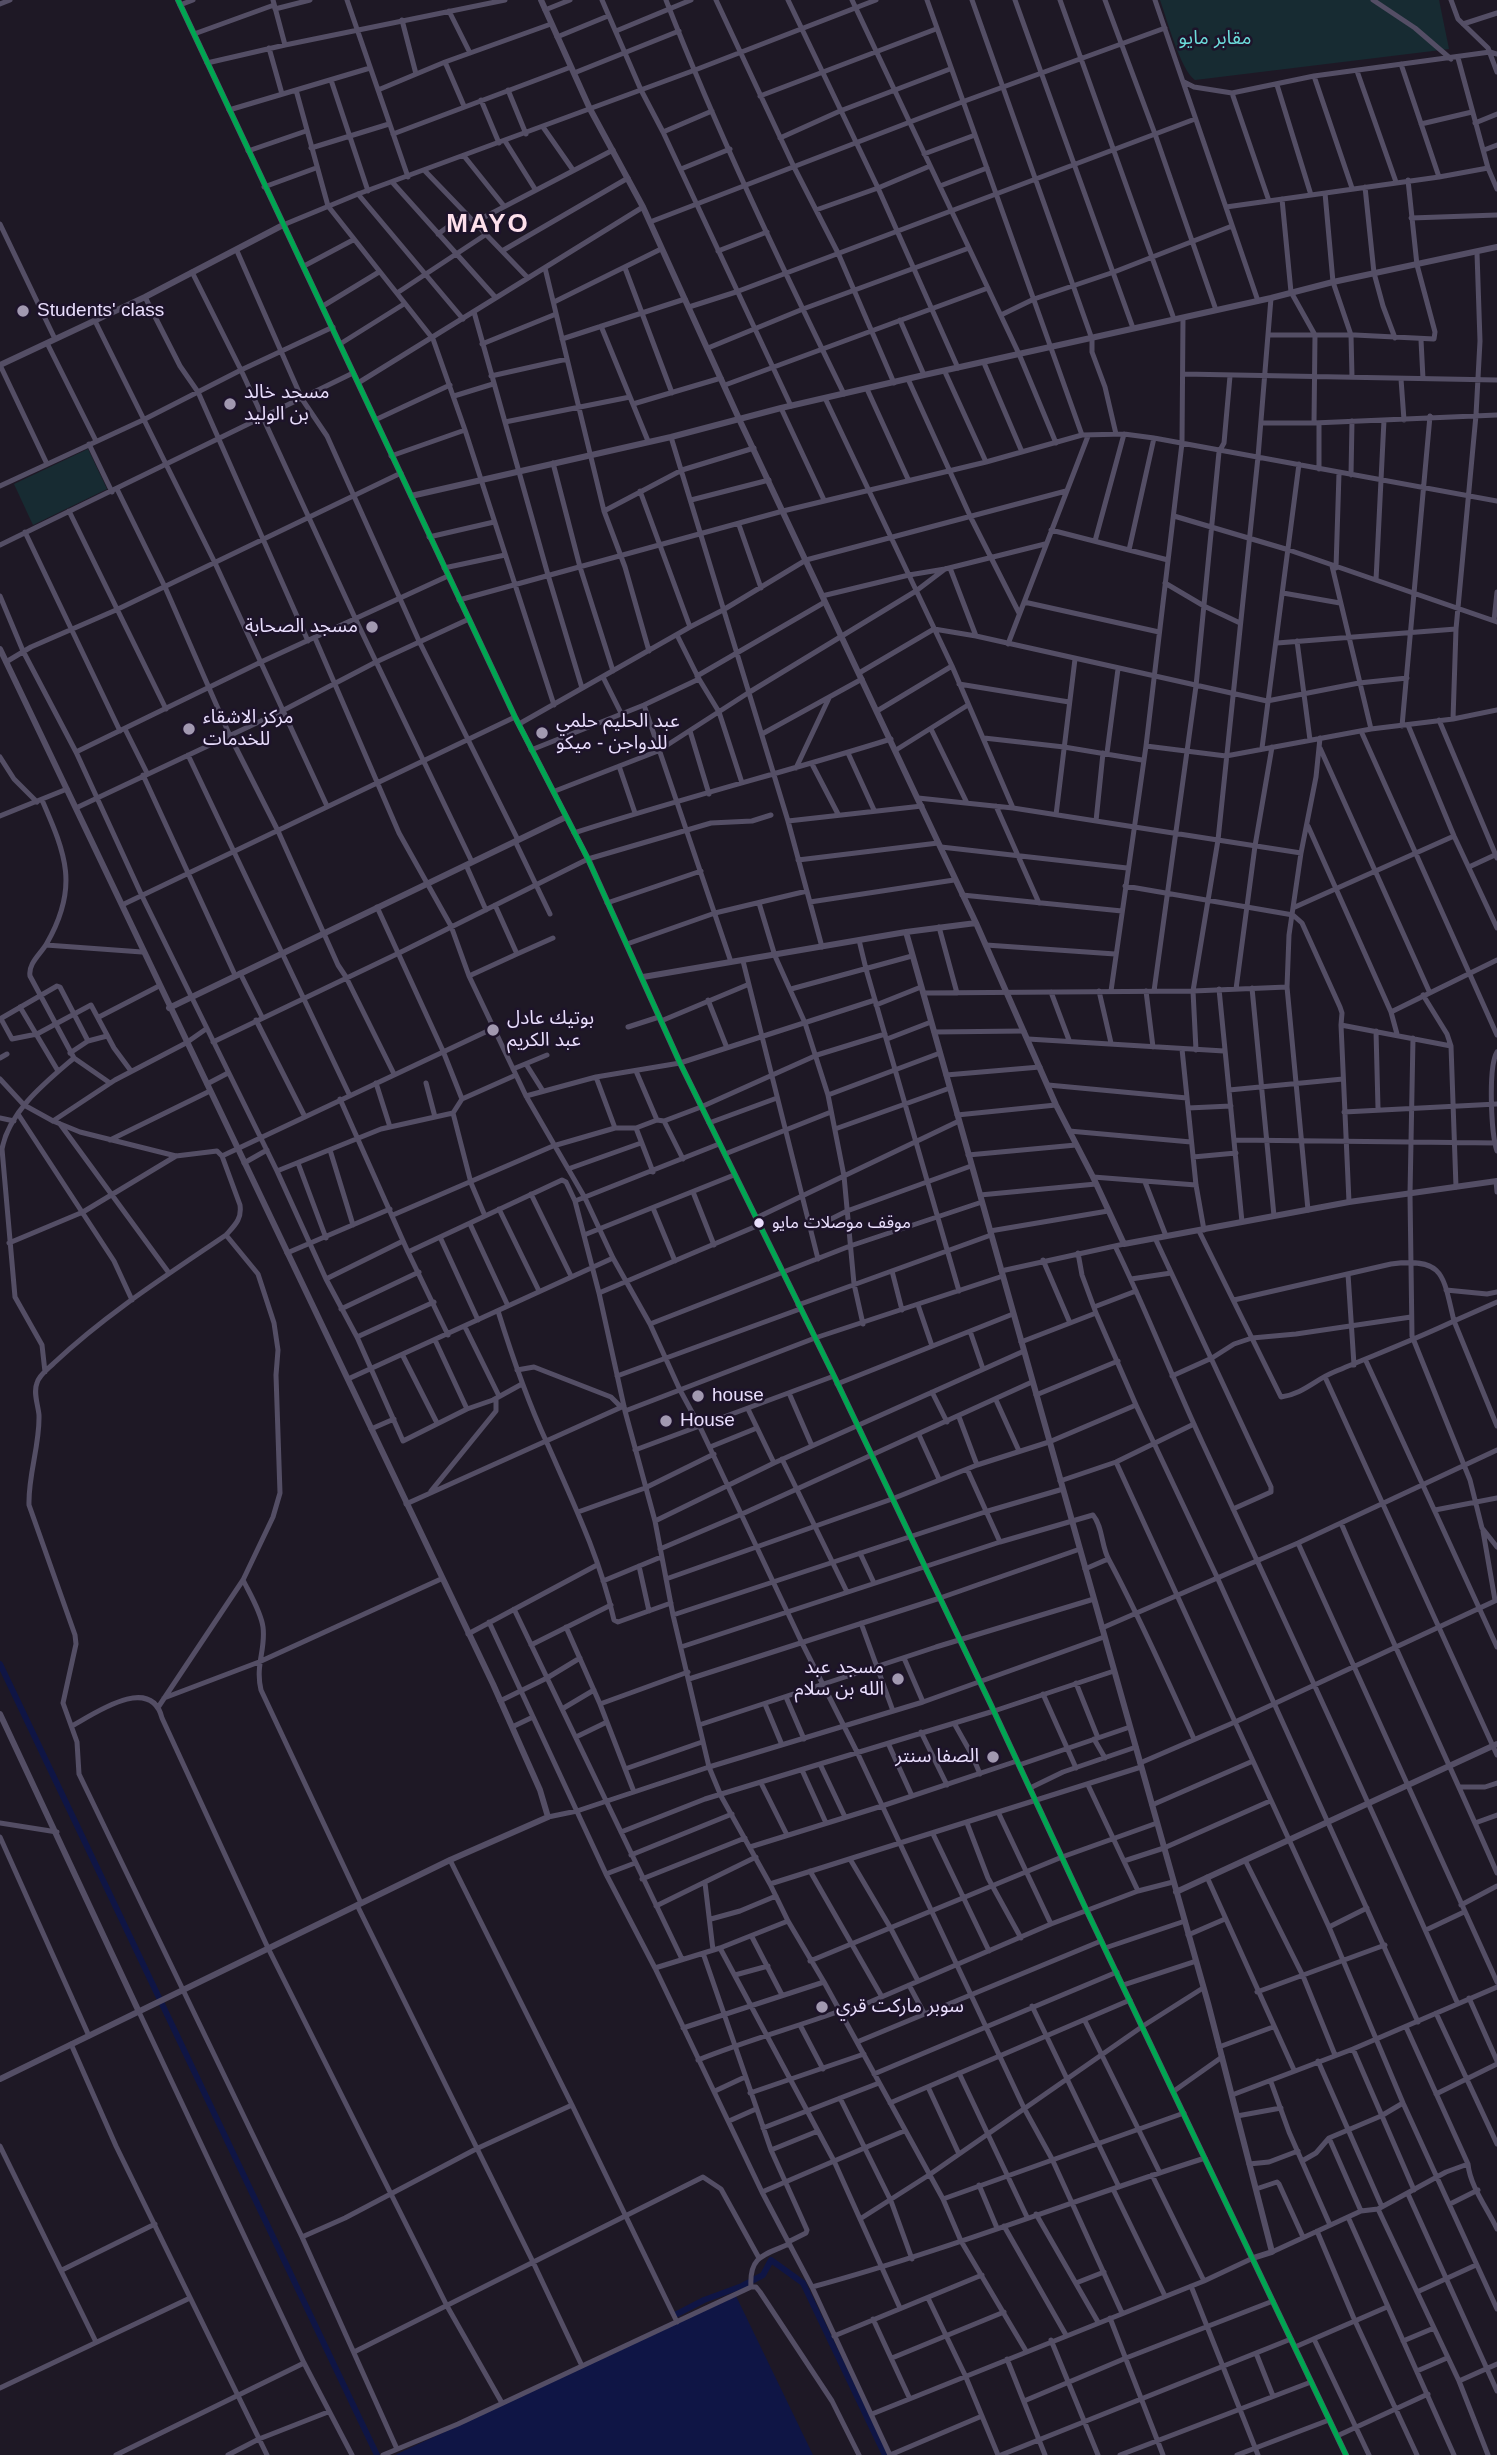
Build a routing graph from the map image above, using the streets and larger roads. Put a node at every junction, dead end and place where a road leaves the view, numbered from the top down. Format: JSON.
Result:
{"nodes":[{"id":1,"x":10,"y":0,"type":"edge"},
{"id":2,"x":193,"y":0,"type":"edge"},
{"id":3,"x":310,"y":0,"type":"edge"},
{"id":4,"x":347,"y":0,"type":"edge"},
{"id":5,"x":460,"y":0,"type":"edge"},
{"id":6,"x":501,"y":0,"type":"edge"},
{"id":7,"x":541,"y":0,"type":"edge"},
{"id":8,"x":570,"y":0,"type":"edge"},
{"id":9,"x":602,"y":0,"type":"edge"},
{"id":10,"x":666,"y":0,"type":"edge"},
{"id":11,"x":691,"y":0,"type":"edge"},
{"id":12,"x":716,"y":0,"type":"edge"},
{"id":13,"x":788,"y":0,"type":"edge"},
{"id":14,"x":852,"y":0,"type":"edge"},
{"id":15,"x":876,"y":0,"type":"edge"},
{"id":16,"x":926,"y":0,"type":"edge"},
{"id":17,"x":972,"y":0,"type":"edge"},
{"id":18,"x":1015,"y":0,"type":"edge"},
{"id":19,"x":1060,"y":0,"type":"edge"},
{"id":20,"x":1105,"y":0,"type":"edge"},
{"id":21,"x":1154,"y":0,"type":"edge"},
{"id":22,"x":1373,"y":0,"type":"edge"},
{"id":23,"x":1451,"y":0,"type":"edge"},
{"id":24,"x":179,"y":3,"type":"edge"},
{"id":25,"x":0,"y":4,"type":"edge"},
{"id":26,"x":274,"y":5,"type":"edge"},
{"id":27,"x":464,"y":8,"type":"junction"},
{"id":28,"x":856,"y":8,"type":"junction"},
{"id":29,"x":670,"y":9,"type":"junction"},
{"id":30,"x":545,"y":10,"type":"junction"},
{"id":31,"x":449,"y":11,"type":"junction"},
{"id":32,"x":1497,"y":13,"type":"edge"},
{"id":33,"x":608,"y":16,"type":"junction"},
{"id":34,"x":402,"y":20,"type":"junction"},
{"id":35,"x":551,"y":24,"type":"junction"},
{"id":36,"x":1462,"y":24,"type":"junction"},
{"id":37,"x":1165,"y":28,"type":"junction"},
{"id":38,"x":936,"y":29,"type":"junction"},
{"id":39,"x":357,"y":30,"type":"junction"},
{"id":40,"x":801,"y":30,"type":"junction"},
{"id":41,"x":616,"y":31,"type":"junction"},
{"id":42,"x":678,"y":31,"type":"junction"},
{"id":43,"x":194,"y":34,"type":"junction"},
{"id":44,"x":556,"y":37,"type":"junction"},
{"id":45,"x":1120,"y":44,"type":"junction"},
{"id":46,"x":285,"y":45,"type":"junction"},
{"id":47,"x":269,"y":48,"type":"junction"},
{"id":48,"x":876,"y":51,"type":"junction"},
{"id":49,"x":470,"y":53,"type":"junction"},
{"id":50,"x":625,"y":53,"type":"junction"},
{"id":51,"x":740,"y":53,"type":"junction"},
{"id":52,"x":1494,"y":53,"type":"edge"},
{"id":53,"x":1454,"y":58,"type":"junction"},
{"id":54,"x":1081,"y":59,"type":"junction"},
{"id":55,"x":445,"y":62,"type":"junction"},
{"id":56,"x":207,"y":63,"type":"junction"},
{"id":57,"x":1401,"y":64,"type":"junction"},
{"id":58,"x":370,"y":68,"type":"junction"},
{"id":59,"x":950,"y":69,"type":"junction"},
{"id":60,"x":572,"y":70,"type":"junction"},
{"id":61,"x":695,"y":71,"type":"junction"},
{"id":62,"x":1357,"y":71,"type":"junction"},
{"id":63,"x":821,"y":72,"type":"junction"},
{"id":64,"x":1497,"y":72,"type":"edge"},
{"id":65,"x":1042,"y":73,"type":"junction"},
{"id":66,"x":416,"y":74,"type":"junction"},
{"id":67,"x":1314,"y":76,"type":"junction"},
{"id":68,"x":331,"y":80,"type":"junction"},
{"id":69,"x":1184,"y":82,"type":"junction"},
{"id":70,"x":1277,"y":85,"type":"junction"},
{"id":71,"x":1003,"y":87,"type":"junction"},
{"id":72,"x":296,"y":90,"type":"junction"},
{"id":73,"x":377,"y":90,"type":"junction"},
{"id":74,"x":508,"y":90,"type":"junction"},
{"id":75,"x":641,"y":90,"type":"junction"},
{"id":76,"x":895,"y":90,"type":"junction"},
{"id":77,"x":1232,"y":93,"type":"junction"},
{"id":78,"x":282,"y":94,"type":"junction"},
{"id":79,"x":760,"y":96,"type":"junction"},
{"id":80,"x":481,"y":100,"type":"junction"},
{"id":81,"x":962,"y":102,"type":"junction"},
{"id":82,"x":464,"y":106,"type":"junction"},
{"id":83,"x":590,"y":109,"type":"junction"},
{"id":84,"x":229,"y":110,"type":"junction"},
{"id":85,"x":712,"y":111,"type":"junction"},
{"id":86,"x":840,"y":111,"type":"junction"},
{"id":87,"x":1472,"y":112,"type":"junction"},
{"id":88,"x":1497,"y":114,"type":"edge"},
{"id":89,"x":1195,"y":120,"type":"junction"},
{"id":90,"x":910,"y":122,"type":"junction"},
{"id":91,"x":1475,"y":123,"type":"junction"},
{"id":92,"x":389,"y":124,"type":"junction"},
{"id":93,"x":1421,"y":124,"type":"junction"},
{"id":94,"x":543,"y":127,"type":"junction"},
{"id":95,"x":306,"y":131,"type":"junction"},
{"id":96,"x":663,"y":132,"type":"junction"},
{"id":97,"x":393,"y":134,"type":"junction"},
{"id":98,"x":526,"y":134,"type":"junction"},
{"id":99,"x":1155,"y":134,"type":"junction"},
{"id":100,"x":975,"y":135,"type":"junction"},
{"id":101,"x":350,"y":137,"type":"junction"},
{"id":102,"x":780,"y":138,"type":"junction"},
{"id":103,"x":502,"y":142,"type":"junction"},
{"id":104,"x":856,"y":143,"type":"junction"},
{"id":105,"x":1497,"y":145,"type":"edge"},
{"id":106,"x":311,"y":148,"type":"junction"},
{"id":107,"x":730,"y":149,"type":"junction"},
{"id":108,"x":1113,"y":149,"type":"junction"},
{"id":109,"x":613,"y":150,"type":"junction"},
{"id":110,"x":1484,"y":150,"type":"junction"},
{"id":111,"x":248,"y":151,"type":"junction"},
{"id":112,"x":924,"y":154,"type":"junction"},
{"id":113,"x":464,"y":156,"type":"junction"},
{"id":114,"x":1075,"y":163,"type":"junction"},
{"id":115,"x":930,"y":166,"type":"junction"},
{"id":116,"x":794,"y":167,"type":"junction"},
{"id":117,"x":1488,"y":167,"type":"junction"},
{"id":118,"x":316,"y":168,"type":"junction"},
{"id":119,"x":987,"y":168,"type":"junction"},
{"id":120,"x":681,"y":169,"type":"junction"},
{"id":121,"x":573,"y":170,"type":"junction"},
{"id":122,"x":425,"y":171,"type":"junction"},
{"id":123,"x":408,"y":177,"type":"junction"},
{"id":124,"x":1439,"y":177,"type":"junction"},
{"id":125,"x":628,"y":178,"type":"junction"},
{"id":126,"x":1036,"y":178,"type":"junction"},
{"id":127,"x":1408,"y":180,"type":"junction"},
{"id":128,"x":1396,"y":182,"type":"junction"},
{"id":129,"x":393,"y":183,"type":"junction"},
{"id":130,"x":746,"y":186,"type":"junction"},
{"id":131,"x":940,"y":186,"type":"junction"},
{"id":132,"x":264,"y":187,"type":"junction"},
{"id":133,"x":1365,"y":187,"type":"junction"},
{"id":134,"x":878,"y":188,"type":"junction"},
{"id":135,"x":1352,"y":188,"type":"junction"},
{"id":136,"x":536,"y":189,"type":"junction"},
{"id":137,"x":1497,"y":189,"type":"edge"},
{"id":138,"x":368,"y":191,"type":"junction"},
{"id":139,"x":996,"y":193,"type":"junction"},
{"id":140,"x":1325,"y":193,"type":"junction"},
{"id":141,"x":358,"y":194,"type":"junction"},
{"id":142,"x":1311,"y":195,"type":"junction"},
{"id":143,"x":1282,"y":199,"type":"junction"},
{"id":144,"x":1269,"y":201,"type":"junction"},
{"id":145,"x":696,"y":205,"type":"junction"},
{"id":146,"x":328,"y":206,"type":"junction"},
{"id":147,"x":504,"y":206,"type":"junction"},
{"id":148,"x":643,"y":207,"type":"junction"},
{"id":149,"x":1226,"y":207,"type":"junction"},
{"id":150,"x":816,"y":209,"type":"junction"},
{"id":151,"x":951,"y":210,"type":"junction"},
{"id":152,"x":464,"y":215,"type":"junction"},
{"id":153,"x":1497,"y":215,"type":"edge"},
{"id":154,"x":1412,"y":218,"type":"junction"},
{"id":155,"x":650,"y":222,"type":"junction"},
{"id":156,"x":473,"y":223,"type":"junction"},
{"id":157,"x":283,"y":225,"type":"junction"},
{"id":158,"x":1232,"y":226,"type":"junction"},
{"id":159,"x":1,"y":228,"type":"edge"},
{"id":160,"x":897,"y":231,"type":"junction"},
{"id":161,"x":767,"y":232,"type":"junction"},
{"id":162,"x":438,"y":234,"type":"junction"},
{"id":163,"x":485,"y":235,"type":"junction"},
{"id":164,"x":353,"y":240,"type":"junction"},
{"id":165,"x":1192,"y":242,"type":"junction"},
{"id":166,"x":1497,"y":247,"type":"edge"},
{"id":167,"x":969,"y":248,"type":"junction"},
{"id":168,"x":661,"y":249,"type":"junction"},
{"id":169,"x":237,"y":251,"type":"junction"},
{"id":170,"x":502,"y":251,"type":"junction"},
{"id":171,"x":718,"y":251,"type":"junction"},
{"id":172,"x":838,"y":253,"type":"junction"},
{"id":173,"x":1477,"y":253,"type":"junction"},
{"id":174,"x":457,"y":254,"type":"junction"},
{"id":175,"x":1152,"y":257,"type":"junction"},
{"id":176,"x":1417,"y":265,"type":"junction"},
{"id":177,"x":304,"y":266,"type":"junction"},
{"id":178,"x":545,"y":268,"type":"junction"},
{"id":179,"x":625,"y":268,"type":"junction"},
{"id":180,"x":914,"y":269,"type":"junction"},
{"id":181,"x":192,"y":272,"type":"junction"},
{"id":182,"x":379,"y":272,"type":"junction"},
{"id":183,"x":1114,"y":272,"type":"junction"},
{"id":184,"x":785,"y":273,"type":"junction"},
{"id":185,"x":1374,"y":273,"type":"junction"},
{"id":186,"x":425,"y":275,"type":"junction"},
{"id":187,"x":527,"y":277,"type":"junction"},
{"id":188,"x":1333,"y":282,"type":"junction"},
{"id":189,"x":1073,"y":286,"type":"junction"},
{"id":190,"x":988,"y":288,"type":"junction"},
{"id":191,"x":853,"y":290,"type":"junction"},
{"id":192,"x":736,"y":292,"type":"junction"},
{"id":193,"x":1292,"y":292,"type":"junction"},
{"id":194,"x":397,"y":293,"type":"junction"},
{"id":195,"x":145,"y":297,"type":"junction"},
{"id":196,"x":496,"y":298,"type":"junction"},
{"id":197,"x":1271,"y":298,"type":"junction"},
{"id":198,"x":685,"y":299,"type":"junction"},
{"id":199,"x":1034,"y":299,"type":"junction"},
{"id":200,"x":1258,"y":301,"type":"junction"},
{"id":201,"x":554,"y":302,"type":"junction"},
{"id":202,"x":404,"y":304,"type":"junction"},
{"id":203,"x":323,"y":306,"type":"junction"},
{"id":204,"x":689,"y":307,"type":"junction"},
{"id":205,"x":932,"y":308,"type":"junction"},
{"id":206,"x":803,"y":309,"type":"junction"},
{"id":207,"x":1216,"y":310,"type":"junction"},
{"id":208,"x":474,"y":312,"type":"junction"},
{"id":209,"x":642,"y":313,"type":"junction"},
{"id":210,"x":556,"y":314,"type":"junction"},
{"id":211,"x":1001,"y":315,"type":"junction"},
{"id":212,"x":1183,"y":317,"type":"junction"},
{"id":213,"x":463,"y":319,"type":"junction"},
{"id":214,"x":1174,"y":319,"type":"junction"},
{"id":215,"x":900,"y":320,"type":"junction"},
{"id":216,"x":95,"y":321,"type":"junction"},
{"id":217,"x":601,"y":326,"type":"junction"},
{"id":218,"x":333,"y":327,"type":"junction"},
{"id":219,"x":1133,"y":328,"type":"junction"},
{"id":220,"x":754,"y":329,"type":"junction"},
{"id":221,"x":870,"y":331,"type":"junction"},
{"id":222,"x":1268,"y":335,"type":"junction"},
{"id":223,"x":1315,"y":335,"type":"junction"},
{"id":224,"x":1351,"y":335,"type":"junction"},
{"id":225,"x":433,"y":338,"type":"junction"},
{"id":226,"x":562,"y":338,"type":"junction"},
{"id":227,"x":1395,"y":338,"type":"junction"},
{"id":228,"x":55,"y":339,"type":"junction"},
{"id":229,"x":1092,"y":339,"type":"junction"},
{"id":230,"x":1421,"y":340,"type":"junction"},
{"id":231,"x":47,"y":343,"type":"junction"},
{"id":232,"x":341,"y":344,"type":"junction"},
{"id":233,"x":482,"y":344,"type":"junction"},
{"id":234,"x":1051,"y":347,"type":"junction"},
{"id":235,"x":708,"y":348,"type":"junction"},
{"id":236,"x":822,"y":348,"type":"junction"},
{"id":237,"x":281,"y":351,"type":"junction"},
{"id":238,"x":1019,"y":354,"type":"junction"},
{"id":239,"x":567,"y":359,"type":"junction"},
{"id":240,"x":984,"y":363,"type":"junction"},
{"id":241,"x":0,"y":365,"type":"edge"},
{"id":242,"x":772,"y":367,"type":"junction"},
{"id":243,"x":958,"y":368,"type":"junction"},
{"id":244,"x":241,"y":370,"type":"junction"},
{"id":245,"x":945,"y":372,"type":"junction"},
{"id":246,"x":353,"y":373,"type":"junction"},
{"id":247,"x":1183,"y":374,"type":"junction"},
{"id":248,"x":924,"y":375,"type":"junction"},
{"id":249,"x":491,"y":376,"type":"junction"},
{"id":250,"x":1230,"y":376,"type":"junction"},
{"id":251,"x":1264,"y":376,"type":"junction"},
{"id":252,"x":1352,"y":377,"type":"junction"},
{"id":253,"x":721,"y":378,"type":"junction"},
{"id":254,"x":1314,"y":378,"type":"junction"},
{"id":255,"x":908,"y":379,"type":"junction"},
{"id":256,"x":1401,"y":379,"type":"junction"},
{"id":257,"x":1423,"y":379,"type":"junction"},
{"id":258,"x":1477,"y":380,"type":"junction"},
{"id":259,"x":1497,"y":380,"type":"edge"},
{"id":260,"x":358,"y":383,"type":"junction"},
{"id":261,"x":894,"y":383,"type":"junction"},
{"id":262,"x":493,"y":384,"type":"junction"},
{"id":263,"x":450,"y":385,"type":"junction"},
{"id":264,"x":724,"y":386,"type":"junction"},
{"id":265,"x":867,"y":389,"type":"junction"},
{"id":266,"x":198,"y":392,"type":"junction"},
{"id":267,"x":672,"y":393,"type":"junction"},
{"id":268,"x":844,"y":394,"type":"junction"},
{"id":269,"x":454,"y":396,"type":"junction"},
{"id":270,"x":630,"y":397,"type":"junction"},
{"id":271,"x":825,"y":398,"type":"junction"},
{"id":272,"x":302,"y":399,"type":"junction"},
{"id":273,"x":634,"y":404,"type":"junction"},
{"id":274,"x":791,"y":406,"type":"junction"},
{"id":275,"x":579,"y":407,"type":"junction"},
{"id":276,"x":781,"y":408,"type":"junction"},
{"id":277,"x":1476,"y":415,"type":"junction"},
{"id":278,"x":1497,"y":415,"type":"edge"},
{"id":279,"x":1430,"y":416,"type":"junction"},
{"id":280,"x":263,"y":418,"type":"junction"},
{"id":281,"x":1404,"y":419,"type":"junction"},
{"id":282,"x":143,"y":420,"type":"junction"},
{"id":283,"x":375,"y":420,"type":"junction"},
{"id":284,"x":1384,"y":420,"type":"junction"},
{"id":285,"x":740,"y":421,"type":"junction"},
{"id":286,"x":1352,"y":421,"type":"junction"},
{"id":287,"x":505,"y":422,"type":"junction"},
{"id":288,"x":1261,"y":423,"type":"junction"},
{"id":289,"x":1317,"y":423,"type":"junction"},
{"id":290,"x":465,"y":430,"type":"junction"},
{"id":291,"x":1120,"y":434,"type":"junction"},
{"id":292,"x":1085,"y":435,"type":"junction"},
{"id":293,"x":670,"y":437,"type":"junction"},
{"id":294,"x":219,"y":438,"type":"junction"},
{"id":295,"x":1154,"y":438,"type":"junction"},
{"id":296,"x":96,"y":441,"type":"junction"},
{"id":297,"x":648,"y":441,"type":"junction"},
{"id":298,"x":1056,"y":443,"type":"junction"},
{"id":299,"x":1182,"y":443,"type":"junction"},
{"id":300,"x":89,"y":444,"type":"junction"},
{"id":301,"x":754,"y":448,"type":"junction"},
{"id":302,"x":1022,"y":452,"type":"junction"},
{"id":303,"x":1219,"y":452,"type":"junction"},
{"id":304,"x":592,"y":454,"type":"junction"},
{"id":305,"x":391,"y":456,"type":"junction"},
{"id":306,"x":1258,"y":457,"type":"junction"},
{"id":307,"x":986,"y":462,"type":"junction"},
{"id":308,"x":553,"y":463,"type":"junction"},
{"id":309,"x":47,"y":464,"type":"junction"},
{"id":310,"x":1299,"y":464,"type":"junction"},
{"id":311,"x":164,"y":465,"type":"junction"},
{"id":312,"x":1319,"y":469,"type":"junction"},
{"id":313,"x":519,"y":470,"type":"junction"},
{"id":314,"x":682,"y":470,"type":"junction"},
{"id":315,"x":948,"y":470,"type":"junction"},
{"id":316,"x":401,"y":473,"type":"junction"},
{"id":317,"x":1339,"y":473,"type":"junction"},
{"id":318,"x":1351,"y":475,"type":"junction"},
{"id":319,"x":0,"y":476,"type":"edge"},
{"id":320,"x":481,"y":479,"type":"junction"},
{"id":321,"x":908,"y":479,"type":"junction"},
{"id":322,"x":769,"y":480,"type":"junction"},
{"id":323,"x":1381,"y":481,"type":"junction"},
{"id":324,"x":2,"y":485,"type":"edge"},
{"id":325,"x":868,"y":489,"type":"junction"},
{"id":326,"x":1424,"y":489,"type":"junction"},
{"id":327,"x":114,"y":490,"type":"junction"},
{"id":328,"x":640,"y":491,"type":"junction"},
{"id":329,"x":1066,"y":491,"type":"junction"},
{"id":330,"x":354,"y":494,"type":"junction"},
{"id":331,"x":411,"y":496,"type":"junction"},
{"id":332,"x":1468,"y":496,"type":"junction"},
{"id":333,"x":691,"y":500,"type":"junction"},
{"id":334,"x":824,"y":500,"type":"junction"},
{"id":335,"x":1497,"y":501,"type":"edge"},
{"id":336,"x":69,"y":510,"type":"junction"},
{"id":337,"x":604,"y":511,"type":"junction"},
{"id":338,"x":783,"y":511,"type":"junction"},
{"id":339,"x":1174,"y":516,"type":"junction"},
{"id":340,"x":308,"y":517,"type":"junction"},
{"id":341,"x":971,"y":518,"type":"junction"},
{"id":342,"x":494,"y":522,"type":"junction"},
{"id":343,"x":739,"y":525,"type":"junction"},
{"id":344,"x":1212,"y":527,"type":"junction"},
{"id":345,"x":1051,"y":530,"type":"junction"},
{"id":346,"x":25,"y":532,"type":"junction"},
{"id":347,"x":701,"y":534,"type":"junction"},
{"id":348,"x":429,"y":537,"type":"junction"},
{"id":349,"x":891,"y":538,"type":"junction"},
{"id":350,"x":264,"y":539,"type":"junction"},
{"id":351,"x":1248,"y":539,"type":"junction"},
{"id":352,"x":1095,"y":541,"type":"junction"},
{"id":353,"x":1045,"y":544,"type":"junction"},
{"id":354,"x":0,"y":545,"type":"edge"},
{"id":355,"x":660,"y":545,"type":"junction"},
{"id":356,"x":1129,"y":550,"type":"junction"},
{"id":357,"x":1289,"y":551,"type":"junction"},
{"id":358,"x":505,"y":555,"type":"junction"},
{"id":359,"x":620,"y":555,"type":"junction"},
{"id":360,"x":990,"y":557,"type":"junction"},
{"id":361,"x":806,"y":560,"type":"junction"},
{"id":362,"x":1168,"y":560,"type":"junction"},
{"id":363,"x":215,"y":563,"type":"junction"},
{"id":364,"x":580,"y":567,"type":"junction"},
{"id":365,"x":1334,"y":567,"type":"junction"},
{"id":366,"x":444,"y":568,"type":"junction"},
{"id":367,"x":948,"y":568,"type":"junction"},
{"id":368,"x":548,"y":575,"type":"junction"},
{"id":369,"x":909,"y":575,"type":"junction"},
{"id":370,"x":448,"y":576,"type":"junction"},
{"id":371,"x":1376,"y":580,"type":"junction"},
{"id":372,"x":515,"y":583,"type":"junction"},
{"id":373,"x":1166,"y":583,"type":"junction"},
{"id":374,"x":164,"y":587,"type":"junction"},
{"id":375,"x":761,"y":588,"type":"junction"},
{"id":376,"x":916,"y":591,"type":"junction"},
{"id":377,"x":1497,"y":592,"type":"edge"},
{"id":378,"x":1283,"y":593,"type":"junction"},
{"id":379,"x":1414,"y":593,"type":"junction"},
{"id":380,"x":0,"y":596,"type":"edge"},
{"id":381,"x":399,"y":598,"type":"junction"},
{"id":382,"x":824,"y":599,"type":"junction"},
{"id":383,"x":459,"y":600,"type":"junction"},
{"id":384,"x":1024,"y":603,"type":"junction"},
{"id":385,"x":1340,"y":603,"type":"junction"},
{"id":386,"x":1205,"y":606,"type":"junction"},
{"id":387,"x":1458,"y":609,"type":"junction"},
{"id":388,"x":116,"y":610,"type":"junction"},
{"id":389,"x":723,"y":610,"type":"junction"},
{"id":390,"x":1019,"y":613,"type":"junction"},
{"id":391,"x":469,"y":619,"type":"junction"},
{"id":392,"x":356,"y":620,"type":"junction"},
{"id":393,"x":1495,"y":622,"type":"edge"},
{"id":394,"x":1240,"y":623,"type":"junction"},
{"id":395,"x":690,"y":626,"type":"junction"},
{"id":396,"x":934,"y":629,"type":"junction"},
{"id":397,"x":1456,"y":629,"type":"junction"},
{"id":398,"x":72,"y":630,"type":"junction"},
{"id":399,"x":1159,"y":632,"type":"junction"},
{"id":400,"x":1409,"y":634,"type":"junction"},
{"id":401,"x":677,"y":635,"type":"junction"},
{"id":402,"x":842,"y":635,"type":"junction"},
{"id":403,"x":976,"y":636,"type":"junction"},
{"id":404,"x":1348,"y":636,"type":"junction"},
{"id":405,"x":312,"y":639,"type":"junction"},
{"id":406,"x":419,"y":641,"type":"junction"},
{"id":407,"x":1297,"y":641,"type":"junction"},
{"id":408,"x":1277,"y":643,"type":"junction"},
{"id":409,"x":1008,"y":644,"type":"junction"},
{"id":410,"x":0,"y":649,"type":"edge"},
{"id":411,"x":23,"y":651,"type":"junction"},
{"id":412,"x":649,"y":651,"type":"junction"},
{"id":413,"x":736,"y":652,"type":"junction"},
{"id":414,"x":1075,"y":659,"type":"junction"},
{"id":415,"x":6,"y":662,"type":"junction"},
{"id":416,"x":261,"y":662,"type":"junction"},
{"id":417,"x":376,"y":662,"type":"junction"},
{"id":418,"x":952,"y":666,"type":"junction"},
{"id":419,"x":1118,"y":669,"type":"junction"},
{"id":420,"x":613,"y":671,"type":"junction"},
{"id":421,"x":861,"y":676,"type":"junction"},
{"id":422,"x":1154,"y":676,"type":"junction"},
{"id":423,"x":603,"y":677,"type":"junction"},
{"id":424,"x":698,"y":678,"type":"junction"},
{"id":425,"x":1407,"y":678,"type":"junction"},
{"id":426,"x":1359,"y":683,"type":"junction"},
{"id":427,"x":335,"y":684,"type":"junction"},
{"id":428,"x":960,"y":684,"type":"junction"},
{"id":429,"x":1196,"y":686,"type":"junction"},
{"id":430,"x":209,"y":688,"type":"junction"},
{"id":431,"x":582,"y":688,"type":"junction"},
{"id":432,"x":748,"y":693,"type":"junction"},
{"id":433,"x":1232,"y":694,"type":"junction"},
{"id":434,"x":1302,"y":694,"type":"junction"},
{"id":435,"x":830,"y":697,"type":"junction"},
{"id":436,"x":1267,"y":701,"type":"junction"},
{"id":437,"x":1069,"y":702,"type":"junction"},
{"id":438,"x":554,"y":705,"type":"junction"},
{"id":439,"x":643,"y":705,"type":"junction"},
{"id":440,"x":968,"y":705,"type":"junction"},
{"id":441,"x":166,"y":709,"type":"junction"},
{"id":442,"x":1497,"y":710,"type":"edge"},
{"id":443,"x":282,"y":711,"type":"junction"},
{"id":444,"x":877,"y":711,"type":"junction"},
{"id":445,"x":719,"y":712,"type":"junction"},
{"id":446,"x":621,"y":713,"type":"junction"},
{"id":447,"x":1453,"y":719,"type":"junction"},
{"id":448,"x":1439,"y":720,"type":"junction"},
{"id":449,"x":517,"y":721,"type":"junction"},
{"id":450,"x":1405,"y":726,"type":"junction"},
{"id":451,"x":931,"y":729,"type":"junction"},
{"id":452,"x":1371,"y":729,"type":"junction"},
{"id":453,"x":122,"y":730,"type":"junction"},
{"id":454,"x":691,"y":731,"type":"junction"},
{"id":455,"x":1361,"y":731,"type":"junction"},
{"id":456,"x":762,"y":734,"type":"junction"},
{"id":457,"x":230,"y":736,"type":"junction"},
{"id":458,"x":984,"y":738,"type":"junction"},
{"id":459,"x":1320,"y":738,"type":"junction"},
{"id":460,"x":891,"y":739,"type":"junction"},
{"id":461,"x":470,"y":740,"type":"junction"},
{"id":462,"x":1310,"y":740,"type":"junction"},
{"id":463,"x":1146,"y":746,"type":"junction"},
{"id":464,"x":1064,"y":747,"type":"junction"},
{"id":465,"x":1272,"y":747,"type":"junction"},
{"id":466,"x":1262,"y":748,"type":"junction"},
{"id":467,"x":1320,"y":748,"type":"junction"},
{"id":468,"x":531,"y":750,"type":"junction"},
{"id":469,"x":895,"y":750,"type":"junction"},
{"id":470,"x":658,"y":751,"type":"junction"},
{"id":471,"x":76,"y":752,"type":"junction"},
{"id":472,"x":1186,"y":752,"type":"junction"},
{"id":473,"x":1105,"y":753,"type":"junction"},
{"id":474,"x":848,"y":754,"type":"junction"},
{"id":475,"x":188,"y":755,"type":"junction"},
{"id":476,"x":1226,"y":756,"type":"junction"},
{"id":477,"x":0,"y":757,"type":"edge"},
{"id":478,"x":1142,"y":760,"type":"junction"},
{"id":479,"x":425,"y":762,"type":"junction"},
{"id":480,"x":812,"y":764,"type":"junction"},
{"id":481,"x":620,"y":766,"type":"junction"},
{"id":482,"x":796,"y":768,"type":"junction"},
{"id":483,"x":145,"y":774,"type":"junction"},
{"id":484,"x":774,"y":774,"type":"junction"},
{"id":485,"x":743,"y":783,"type":"junction"},
{"id":486,"x":378,"y":784,"type":"junction"},
{"id":487,"x":67,"y":789,"type":"junction"},
{"id":488,"x":555,"y":791,"type":"junction"},
{"id":489,"x":709,"y":794,"type":"junction"},
{"id":490,"x":95,"y":799,"type":"junction"},
{"id":491,"x":40,"y":801,"type":"junction"},
{"id":492,"x":677,"y":802,"type":"junction"},
{"id":493,"x":920,"y":802,"type":"junction"},
{"id":494,"x":967,"y":803,"type":"junction"},
{"id":495,"x":327,"y":806,"type":"junction"},
{"id":496,"x":996,"y":806,"type":"junction"},
{"id":497,"x":76,"y":808,"type":"junction"},
{"id":498,"x":1013,"y":808,"type":"junction"},
{"id":499,"x":874,"y":810,"type":"junction"},
{"id":500,"x":635,"y":813,"type":"junction"},
{"id":501,"x":838,"y":814,"type":"junction"},
{"id":502,"x":1056,"y":815,"type":"junction"},
{"id":503,"x":0,"y":816,"type":"edge"},
{"id":504,"x":771,"y":816,"type":"dead end"},
{"id":505,"x":566,"y":817,"type":"junction"},
{"id":506,"x":788,"y":821,"type":"junction"},
{"id":507,"x":1096,"y":821,"type":"junction"},
{"id":508,"x":1307,"y":824,"type":"junction"},
{"id":509,"x":1133,"y":827,"type":"junction"},
{"id":510,"x":278,"y":831,"type":"junction"},
{"id":511,"x":687,"y":832,"type":"junction"},
{"id":512,"x":574,"y":833,"type":"junction"},
{"id":513,"x":1176,"y":833,"type":"junction"},
{"id":514,"x":1454,"y":836,"type":"junction"},
{"id":515,"x":1217,"y":840,"type":"junction"},
{"id":516,"x":517,"y":841,"type":"junction"},
{"id":517,"x":939,"y":845,"type":"junction"},
{"id":518,"x":1255,"y":846,"type":"junction"},
{"id":519,"x":233,"y":852,"type":"junction"},
{"id":520,"x":1301,"y":853,"type":"junction"},
{"id":521,"x":1414,"y":853,"type":"junction"},
{"id":522,"x":1017,"y":855,"type":"junction"},
{"id":523,"x":1496,"y":856,"type":"edge"},
{"id":524,"x":588,"y":859,"type":"junction"},
{"id":525,"x":798,"y":860,"type":"junction"},
{"id":526,"x":469,"y":864,"type":"junction"},
{"id":527,"x":1469,"y":867,"type":"junction"},
{"id":528,"x":1127,"y":868,"type":"junction"},
{"id":529,"x":701,"y":872,"type":"junction"},
{"id":530,"x":1376,"y":872,"type":"junction"},
{"id":531,"x":188,"y":874,"type":"junction"},
{"id":532,"x":954,"y":880,"type":"junction"},
{"id":533,"x":428,"y":883,"type":"junction"},
{"id":534,"x":535,"y":886,"type":"junction"},
{"id":535,"x":1125,"y":886,"type":"junction"},
{"id":536,"x":1335,"y":890,"type":"junction"},
{"id":537,"x":807,"y":891,"type":"junction"},
{"id":538,"x":1167,"y":893,"type":"junction"},
{"id":539,"x":962,"y":895,"type":"junction"},
{"id":540,"x":142,"y":896,"type":"junction"},
{"id":541,"x":810,"y":902,"type":"junction"},
{"id":542,"x":1207,"y":902,"type":"junction"},
{"id":543,"x":607,"y":903,"type":"junction"},
{"id":544,"x":759,"y":903,"type":"junction"},
{"id":545,"x":1039,"y":903,"type":"junction"},
{"id":546,"x":122,"y":905,"type":"junction"},
{"id":547,"x":495,"y":905,"type":"junction"},
{"id":548,"x":1295,"y":906,"type":"junction"},
{"id":549,"x":377,"y":907,"type":"junction"},
{"id":550,"x":1247,"y":907,"type":"junction"},
{"id":551,"x":486,"y":910,"type":"junction"},
{"id":552,"x":1122,"y":911,"type":"junction"},
{"id":553,"x":715,"y":913,"type":"junction"},
{"id":554,"x":550,"y":914,"type":"dead end"},
{"id":555,"x":1293,"y":915,"type":"junction"},
{"id":556,"x":976,"y":923,"type":"junction"},
{"id":557,"x":451,"y":926,"type":"junction"},
{"id":558,"x":939,"y":927,"type":"junction"},
{"id":559,"x":1497,"y":928,"type":"edge"},
{"id":560,"x":323,"y":932,"type":"junction"},
{"id":561,"x":906,"y":932,"type":"junction"},
{"id":562,"x":553,"y":938,"type":"dead end"},
{"id":563,"x":859,"y":940,"type":"junction"},
{"id":564,"x":627,"y":944,"type":"junction"},
{"id":565,"x":46,"y":945,"type":"junction"},
{"id":566,"x":986,"y":945,"type":"junction"},
{"id":567,"x":822,"y":947,"type":"junction"},
{"id":568,"x":142,"y":952,"type":"junction"},
{"id":569,"x":282,"y":953,"type":"junction"},
{"id":570,"x":399,"y":953,"type":"junction"},
{"id":571,"x":516,"y":954,"type":"junction"},
{"id":572,"x":1115,"y":954,"type":"junction"},
{"id":573,"x":775,"y":956,"type":"junction"},
{"id":574,"x":912,"y":956,"type":"junction"},
{"id":575,"x":1497,"y":960,"type":"edge"},
{"id":576,"x":743,"y":961,"type":"junction"},
{"id":577,"x":731,"y":962,"type":"junction"},
{"id":578,"x":866,"y":970,"type":"junction"},
{"id":579,"x":1469,"y":973,"type":"junction"},
{"id":580,"x":238,"y":974,"type":"junction"},
{"id":581,"x":469,"y":976,"type":"junction"},
{"id":582,"x":346,"y":977,"type":"junction"},
{"id":583,"x":643,"y":977,"type":"junction"},
{"id":584,"x":747,"y":985,"type":"junction"},
{"id":585,"x":159,"y":986,"type":"junction"},
{"id":586,"x":1287,"y":987,"type":"junction"},
{"id":587,"x":1252,"y":988,"type":"junction"},
{"id":588,"x":790,"y":989,"type":"junction"},
{"id":589,"x":1219,"y":989,"type":"junction"},
{"id":590,"x":1236,"y":989,"type":"junction"},
{"id":591,"x":922,"y":990,"type":"junction"},
{"id":592,"x":1099,"y":991,"type":"junction"},
{"id":593,"x":1111,"y":991,"type":"junction"},
{"id":594,"x":1146,"y":991,"type":"junction"},
{"id":595,"x":1154,"y":991,"type":"junction"},
{"id":596,"x":1193,"y":991,"type":"junction"},
{"id":597,"x":1051,"y":992,"type":"junction"},
{"id":598,"x":957,"y":993,"type":"junction"},
{"id":599,"x":1007,"y":993,"type":"junction"},
{"id":600,"x":1426,"y":993,"type":"junction"},
{"id":601,"x":40,"y":995,"type":"junction"},
{"id":602,"x":191,"y":996,"type":"junction"},
{"id":603,"x":304,"y":999,"type":"junction"},
{"id":604,"x":708,"y":1000,"type":"junction"},
{"id":605,"x":876,"y":1002,"type":"junction"},
{"id":606,"x":20,"y":1007,"type":"junction"},
{"id":607,"x":169,"y":1008,"type":"junction"},
{"id":608,"x":1391,"y":1012,"type":"junction"},
{"id":609,"x":74,"y":1013,"type":"junction"},
{"id":610,"x":99,"y":1017,"type":"junction"},
{"id":611,"x":259,"y":1018,"type":"junction"},
{"id":612,"x":0,"y":1019,"type":"edge"},
{"id":613,"x":660,"y":1019,"type":"junction"},
{"id":614,"x":931,"y":1022,"type":"junction"},
{"id":615,"x":805,"y":1023,"type":"junction"},
{"id":616,"x":55,"y":1024,"type":"junction"},
{"id":617,"x":1341,"y":1025,"type":"junction"},
{"id":618,"x":628,"y":1027,"type":"dead end"},
{"id":619,"x":206,"y":1028,"type":"junction"},
{"id":620,"x":494,"y":1028,"type":"junction"},
{"id":621,"x":1024,"y":1031,"type":"junction"},
{"id":622,"x":1376,"y":1031,"type":"junction"},
{"id":623,"x":934,"y":1032,"type":"junction"},
{"id":624,"x":37,"y":1034,"type":"junction"},
{"id":625,"x":1397,"y":1034,"type":"junction"},
{"id":626,"x":1497,"y":1035,"type":"edge"},
{"id":627,"x":107,"y":1036,"type":"junction"},
{"id":628,"x":762,"y":1036,"type":"junction"},
{"id":629,"x":886,"y":1036,"type":"junction"},
{"id":630,"x":1413,"y":1038,"type":"junction"},
{"id":631,"x":1028,"y":1039,"type":"junction"},
{"id":632,"x":1069,"y":1040,"type":"junction"},
{"id":633,"x":88,"y":1041,"type":"junction"},
{"id":634,"x":213,"y":1042,"type":"junction"},
{"id":635,"x":186,"y":1043,"type":"junction"},
{"id":636,"x":1111,"y":1043,"type":"junction"},
{"id":637,"x":1451,"y":1046,"type":"junction"},
{"id":638,"x":1153,"y":1047,"type":"junction"},
{"id":639,"x":727,"y":1048,"type":"junction"},
{"id":640,"x":1182,"y":1049,"type":"junction"},
{"id":641,"x":1196,"y":1050,"type":"junction"},
{"id":642,"x":443,"y":1051,"type":"junction"},
{"id":643,"x":1224,"y":1051,"type":"junction"},
{"id":644,"x":1497,"y":1052,"type":"edge"},
{"id":645,"x":940,"y":1053,"type":"junction"},
{"id":646,"x":7,"y":1054,"type":"dead end"},
{"id":647,"x":547,"y":1055,"type":"dead end"},
{"id":648,"x":817,"y":1055,"type":"junction"},
{"id":649,"x":72,"y":1056,"type":"junction"},
{"id":650,"x":0,"y":1058,"type":"edge"},
{"id":651,"x":680,"y":1063,"type":"junction"},
{"id":652,"x":526,"y":1064,"type":"junction"},
{"id":653,"x":1040,"y":1067,"type":"junction"},
{"id":654,"x":636,"y":1070,"type":"junction"},
{"id":655,"x":896,"y":1070,"type":"junction"},
{"id":656,"x":58,"y":1071,"type":"junction"},
{"id":657,"x":131,"y":1071,"type":"junction"},
{"id":658,"x":515,"y":1072,"type":"junction"},
{"id":659,"x":228,"y":1073,"type":"junction"},
{"id":660,"x":394,"y":1074,"type":"junction"},
{"id":661,"x":946,"y":1075,"type":"junction"},
{"id":662,"x":596,"y":1077,"type":"junction"},
{"id":663,"x":772,"y":1077,"type":"junction"},
{"id":664,"x":0,"y":1079,"type":"edge"},
{"id":665,"x":1343,"y":1079,"type":"junction"},
{"id":666,"x":110,"y":1083,"type":"junction"},
{"id":667,"x":376,"y":1083,"type":"junction"},
{"id":668,"x":426,"y":1083,"type":"dead end"},
{"id":669,"x":1048,"y":1085,"type":"junction"},
{"id":670,"x":1296,"y":1085,"type":"junction"},
{"id":671,"x":1262,"y":1087,"type":"junction"},
{"id":672,"x":209,"y":1088,"type":"junction"},
{"id":673,"x":950,"y":1088,"type":"junction"},
{"id":674,"x":1229,"y":1090,"type":"junction"},
{"id":675,"x":543,"y":1091,"type":"junction"},
{"id":676,"x":349,"y":1094,"type":"junction"},
{"id":677,"x":828,"y":1095,"type":"junction"},
{"id":678,"x":526,"y":1096,"type":"junction"},
{"id":679,"x":778,"y":1098,"type":"junction"},
{"id":680,"x":1186,"y":1098,"type":"junction"},
{"id":681,"x":340,"y":1099,"type":"junction"},
{"id":682,"x":462,"y":1099,"type":"junction"},
{"id":683,"x":905,"y":1104,"type":"junction"},
{"id":684,"x":1495,"y":1104,"type":"edge"},
{"id":685,"x":24,"y":1105,"type":"junction"},
{"id":686,"x":1056,"y":1105,"type":"junction"},
{"id":687,"x":1452,"y":1106,"type":"junction"},
{"id":688,"x":701,"y":1107,"type":"junction"},
{"id":689,"x":1231,"y":1107,"type":"junction"},
{"id":690,"x":1412,"y":1107,"type":"junction"},
{"id":691,"x":1188,"y":1108,"type":"junction"},
{"id":692,"x":1378,"y":1108,"type":"junction"},
{"id":693,"x":831,"y":1112,"type":"junction"},
{"id":694,"x":1344,"y":1112,"type":"junction"},
{"id":695,"x":453,"y":1113,"type":"junction"},
{"id":696,"x":18,"y":1114,"type":"junction"},
{"id":697,"x":305,"y":1117,"type":"junction"},
{"id":698,"x":435,"y":1117,"type":"junction"},
{"id":699,"x":0,"y":1118,"type":"edge"},
{"id":700,"x":958,"y":1118,"type":"junction"},
{"id":701,"x":657,"y":1119,"type":"junction"},
{"id":702,"x":14,"y":1121,"type":"junction"},
{"id":703,"x":53,"y":1121,"type":"junction"},
{"id":704,"x":664,"y":1121,"type":"junction"},
{"id":705,"x":709,"y":1123,"type":"junction"},
{"id":706,"x":60,"y":1124,"type":"junction"},
{"id":707,"x":390,"y":1127,"type":"junction"},
{"id":708,"x":615,"y":1128,"type":"junction"},
{"id":709,"x":636,"y":1128,"type":"junction"},
{"id":710,"x":785,"y":1129,"type":"junction"},
{"id":711,"x":835,"y":1129,"type":"junction"},
{"id":712,"x":1069,"y":1130,"type":"junction"},
{"id":713,"x":261,"y":1138,"type":"junction"},
{"id":714,"x":358,"y":1138,"type":"junction"},
{"id":715,"x":1266,"y":1139,"type":"junction"},
{"id":716,"x":1301,"y":1139,"type":"junction"},
{"id":717,"x":110,"y":1140,"type":"junction"},
{"id":718,"x":1234,"y":1140,"type":"junction"},
{"id":719,"x":915,"y":1141,"type":"junction"},
{"id":720,"x":1345,"y":1141,"type":"junction"},
{"id":721,"x":1191,"y":1142,"type":"junction"},
{"id":722,"x":641,"y":1143,"type":"junction"},
{"id":723,"x":1412,"y":1143,"type":"junction"},
{"id":724,"x":1453,"y":1143,"type":"junction"},
{"id":725,"x":1496,"y":1143,"type":"edge"},
{"id":726,"x":719,"y":1144,"type":"junction"},
{"id":727,"x":1076,"y":1145,"type":"junction"},
{"id":728,"x":553,"y":1146,"type":"junction"},
{"id":729,"x":238,"y":1149,"type":"junction"},
{"id":730,"x":267,"y":1150,"type":"junction"},
{"id":731,"x":330,"y":1150,"type":"junction"},
{"id":732,"x":1497,"y":1151,"type":"edge"},
{"id":733,"x":1236,"y":1153,"type":"junction"},
{"id":734,"x":724,"y":1154,"type":"junction"},
{"id":735,"x":968,"y":1155,"type":"junction"},
{"id":736,"x":176,"y":1156,"type":"junction"},
{"id":737,"x":222,"y":1156,"type":"junction"},
{"id":738,"x":1193,"y":1157,"type":"junction"},
{"id":739,"x":683,"y":1159,"type":"junction"},
{"id":740,"x":244,"y":1163,"type":"junction"},
{"id":741,"x":298,"y":1163,"type":"junction"},
{"id":742,"x":971,"y":1166,"type":"junction"},
{"id":743,"x":568,"y":1169,"type":"junction"},
{"id":744,"x":277,"y":1171,"type":"junction"},
{"id":745,"x":653,"y":1172,"type":"junction"},
{"id":746,"x":734,"y":1175,"type":"junction"},
{"id":747,"x":844,"y":1176,"type":"junction"},
{"id":748,"x":926,"y":1180,"type":"junction"},
{"id":749,"x":1095,"y":1180,"type":"junction"},
{"id":750,"x":1496,"y":1181,"type":"edge"},
{"id":751,"x":1145,"y":1182,"type":"junction"},
{"id":752,"x":471,"y":1183,"type":"junction"},
{"id":753,"x":1196,"y":1185,"type":"junction"},
{"id":754,"x":1456,"y":1188,"type":"junction"},
{"id":755,"x":693,"y":1192,"type":"junction"},
{"id":756,"x":1497,"y":1192,"type":"edge"},
{"id":757,"x":531,"y":1194,"type":"junction"},
{"id":758,"x":1410,"y":1194,"type":"junction"},
{"id":759,"x":111,"y":1195,"type":"junction"},
{"id":760,"x":803,"y":1196,"type":"junction"},
{"id":761,"x":584,"y":1198,"type":"junction"},
{"id":762,"x":981,"y":1199,"type":"junction"},
{"id":763,"x":575,"y":1201,"type":"junction"},
{"id":764,"x":1349,"y":1202,"type":"junction"},
{"id":765,"x":653,"y":1208,"type":"junction"},
{"id":766,"x":499,"y":1209,"type":"junction"},
{"id":767,"x":1308,"y":1210,"type":"junction"},
{"id":768,"x":847,"y":1211,"type":"junction"},
{"id":769,"x":1108,"y":1211,"type":"junction"},
{"id":770,"x":83,"y":1212,"type":"junction"},
{"id":771,"x":391,"y":1212,"type":"junction"},
{"id":772,"x":485,"y":1216,"type":"junction"},
{"id":773,"x":936,"y":1216,"type":"junction"},
{"id":774,"x":1274,"y":1216,"type":"junction"},
{"id":775,"x":757,"y":1222,"type":"junction"},
{"id":776,"x":1242,"y":1222,"type":"junction"},
{"id":777,"x":470,"y":1224,"type":"junction"},
{"id":778,"x":353,"y":1225,"type":"junction"},
{"id":779,"x":599,"y":1229,"type":"junction"},
{"id":780,"x":811,"y":1229,"type":"junction"},
{"id":781,"x":1201,"y":1230,"type":"junction"},
{"id":782,"x":990,"y":1233,"type":"junction"},
{"id":783,"x":226,"y":1234,"type":"junction"},
{"id":784,"x":584,"y":1235,"type":"junction"},
{"id":785,"x":1166,"y":1236,"type":"junction"},
{"id":786,"x":440,"y":1237,"type":"junction"},
{"id":787,"x":326,"y":1238,"type":"junction"},
{"id":788,"x":1155,"y":1238,"type":"junction"},
{"id":789,"x":403,"y":1241,"type":"junction"},
{"id":790,"x":9,"y":1243,"type":"junction"},
{"id":791,"x":310,"y":1244,"type":"junction"},
{"id":792,"x":1124,"y":1244,"type":"junction"},
{"id":793,"x":714,"y":1245,"type":"junction"},
{"id":794,"x":850,"y":1246,"type":"junction"},
{"id":795,"x":1115,"y":1246,"type":"junction"},
{"id":796,"x":946,"y":1251,"type":"junction"},
{"id":797,"x":408,"y":1252,"type":"junction"},
{"id":798,"x":287,"y":1253,"type":"junction"},
{"id":799,"x":1078,"y":1253,"type":"junction"},
{"id":800,"x":613,"y":1258,"type":"junction"},
{"id":801,"x":818,"y":1259,"type":"junction"},
{"id":802,"x":676,"y":1261,"type":"junction"},
{"id":803,"x":1044,"y":1261,"type":"junction"},
{"id":804,"x":1412,"y":1262,"type":"junction"},
{"id":805,"x":592,"y":1266,"type":"junction"},
{"id":806,"x":892,"y":1271,"type":"junction"},
{"id":807,"x":419,"y":1272,"type":"junction"},
{"id":808,"x":782,"y":1272,"type":"junction"},
{"id":809,"x":169,"y":1273,"type":"junction"},
{"id":810,"x":1171,"y":1273,"type":"junction"},
{"id":811,"x":1002,"y":1274,"type":"junction"},
{"id":812,"x":1348,"y":1274,"type":"junction"},
{"id":813,"x":571,"y":1276,"type":"junction"},
{"id":814,"x":326,"y":1279,"type":"junction"},
{"id":815,"x":1131,"y":1279,"type":"junction"},
{"id":816,"x":626,"y":1282,"type":"junction"},
{"id":817,"x":854,"y":1284,"type":"junction"},
{"id":818,"x":1446,"y":1290,"type":"junction"},
{"id":819,"x":540,"y":1291,"type":"junction"},
{"id":820,"x":959,"y":1291,"type":"junction"},
{"id":821,"x":1136,"y":1291,"type":"junction"},
{"id":822,"x":599,"y":1293,"type":"junction"},
{"id":823,"x":1495,"y":1293,"type":"edge"},
{"id":824,"x":132,"y":1300,"type":"junction"},
{"id":825,"x":1234,"y":1300,"type":"junction"},
{"id":826,"x":434,"y":1302,"type":"junction"},
{"id":827,"x":1497,"y":1302,"type":"edge"},
{"id":828,"x":918,"y":1305,"type":"junction"},
{"id":829,"x":508,"y":1306,"type":"junction"},
{"id":830,"x":799,"y":1307,"type":"junction"},
{"id":831,"x":341,"y":1309,"type":"junction"},
{"id":832,"x":902,"y":1310,"type":"junction"},
{"id":833,"x":1095,"y":1310,"type":"junction"},
{"id":834,"x":498,"y":1311,"type":"junction"},
{"id":835,"x":1013,"y":1314,"type":"junction"},
{"id":836,"x":1411,"y":1317,"type":"junction"},
{"id":837,"x":478,"y":1320,"type":"junction"},
{"id":838,"x":1454,"y":1321,"type":"junction"},
{"id":839,"x":1070,"y":1323,"type":"junction"},
{"id":840,"x":650,"y":1324,"type":"junction"},
{"id":841,"x":863,"y":1324,"type":"junction"},
{"id":842,"x":1351,"y":1324,"type":"junction"},
{"id":843,"x":465,"y":1326,"type":"junction"},
{"id":844,"x":970,"y":1331,"type":"junction"},
{"id":845,"x":448,"y":1335,"type":"junction"},
{"id":846,"x":356,"y":1337,"type":"junction"},
{"id":847,"x":815,"y":1338,"type":"junction"},
{"id":848,"x":1252,"y":1338,"type":"junction"},
{"id":849,"x":435,"y":1340,"type":"junction"},
{"id":850,"x":1413,"y":1341,"type":"junction"},
{"id":851,"x":1021,"y":1342,"type":"junction"},
{"id":852,"x":932,"y":1346,"type":"junction"},
{"id":853,"x":1024,"y":1351,"type":"junction"},
{"id":854,"x":403,"y":1356,"type":"junction"},
{"id":855,"x":666,"y":1358,"type":"junction"},
{"id":856,"x":1212,"y":1358,"type":"junction"},
{"id":857,"x":1118,"y":1361,"type":"junction"},
{"id":858,"x":1366,"y":1361,"type":"junction"},
{"id":859,"x":1354,"y":1365,"type":"junction"},
{"id":860,"x":983,"y":1369,"type":"junction"},
{"id":861,"x":372,"y":1370,"type":"junction"},
{"id":862,"x":517,"y":1370,"type":"junction"},
{"id":863,"x":45,"y":1372,"type":"junction"},
{"id":864,"x":617,"y":1376,"type":"junction"},
{"id":865,"x":834,"y":1376,"type":"junction"},
{"id":866,"x":1172,"y":1377,"type":"junction"},
{"id":867,"x":1325,"y":1377,"type":"junction"},
{"id":868,"x":348,"y":1380,"type":"junction"},
{"id":869,"x":1032,"y":1382,"type":"junction"},
{"id":870,"x":522,"y":1384,"type":"junction"},
{"id":871,"x":837,"y":1384,"type":"junction"},
{"id":872,"x":680,"y":1390,"type":"junction"},
{"id":873,"x":932,"y":1392,"type":"junction"},
{"id":874,"x":789,"y":1393,"type":"junction"},
{"id":875,"x":1036,"y":1395,"type":"junction"},
{"id":876,"x":498,"y":1397,"type":"junction"},
{"id":877,"x":996,"y":1400,"type":"junction"},
{"id":878,"x":1136,"y":1405,"type":"junction"},
{"id":879,"x":623,"y":1408,"type":"junction"},
{"id":880,"x":467,"y":1409,"type":"junction"},
{"id":881,"x":748,"y":1409,"type":"junction"},
{"id":882,"x":959,"y":1417,"type":"junction"},
{"id":883,"x":394,"y":1419,"type":"junction"},
{"id":884,"x":947,"y":1422,"type":"junction"},
{"id":885,"x":437,"y":1423,"type":"junction"},
{"id":886,"x":1194,"y":1424,"type":"junction"},
{"id":887,"x":858,"y":1426,"type":"junction"},
{"id":888,"x":1497,"y":1426,"type":"edge"},
{"id":889,"x":700,"y":1427,"type":"junction"},
{"id":890,"x":757,"y":1428,"type":"junction"},
{"id":891,"x":371,"y":1429,"type":"junction"},
{"id":892,"x":919,"y":1435,"type":"junction"},
{"id":893,"x":546,"y":1441,"type":"junction"},
{"id":894,"x":1049,"y":1441,"type":"junction"},
{"id":895,"x":1154,"y":1444,"type":"junction"},
{"id":896,"x":812,"y":1446,"type":"junction"},
{"id":897,"x":710,"y":1447,"type":"junction"},
{"id":898,"x":635,"y":1450,"type":"junction"},
{"id":899,"x":1497,"y":1450,"type":"edge"},
{"id":900,"x":1019,"y":1451,"type":"junction"},
{"id":901,"x":714,"y":1454,"type":"junction"},
{"id":902,"x":872,"y":1456,"type":"junction"},
{"id":903,"x":782,"y":1459,"type":"junction"},
{"id":904,"x":1116,"y":1461,"type":"junction"},
{"id":905,"x":774,"y":1463,"type":"junction"},
{"id":906,"x":977,"y":1465,"type":"junction"},
{"id":907,"x":1464,"y":1465,"type":"junction"},
{"id":908,"x":967,"y":1469,"type":"junction"},
{"id":909,"x":939,"y":1479,"type":"junction"},
{"id":910,"x":1060,"y":1481,"type":"junction"},
{"id":911,"x":1423,"y":1484,"type":"junction"},
{"id":912,"x":728,"y":1485,"type":"junction"},
{"id":913,"x":645,"y":1488,"type":"junction"},
{"id":914,"x":1063,"y":1489,"type":"junction"},
{"id":915,"x":796,"y":1490,"type":"junction"},
{"id":916,"x":430,"y":1493,"type":"junction"},
{"id":917,"x":1497,"y":1498,"type":"edge"},
{"id":918,"x":892,"y":1499,"type":"junction"},
{"id":919,"x":1476,"y":1501,"type":"junction"},
{"id":920,"x":1383,"y":1502,"type":"junction"},
{"id":921,"x":406,"y":1504,"type":"junction"},
{"id":922,"x":1233,"y":1509,"type":"junction"},
{"id":923,"x":1434,"y":1510,"type":"junction"},
{"id":924,"x":988,"y":1511,"type":"junction"},
{"id":925,"x":578,"y":1512,"type":"junction"},
{"id":926,"x":742,"y":1514,"type":"junction"},
{"id":927,"x":1072,"y":1520,"type":"junction"},
{"id":928,"x":655,"y":1521,"type":"junction"},
{"id":929,"x":1341,"y":1522,"type":"junction"},
{"id":930,"x":813,"y":1525,"type":"junction"},
{"id":931,"x":1482,"y":1528,"type":"junction"},
{"id":932,"x":910,"y":1538,"type":"junction"},
{"id":933,"x":1000,"y":1542,"type":"junction"},
{"id":934,"x":1298,"y":1543,"type":"junction"},
{"id":935,"x":757,"y":1545,"type":"junction"},
{"id":936,"x":1497,"y":1547,"type":"edge"},
{"id":937,"x":660,"y":1549,"type":"junction"},
{"id":938,"x":1080,"y":1549,"type":"junction"},
{"id":939,"x":860,"y":1553,"type":"junction"},
{"id":940,"x":661,"y":1557,"type":"junction"},
{"id":941,"x":1497,"y":1558,"type":"edge"},
{"id":942,"x":1108,"y":1559,"type":"junction"},
{"id":943,"x":1257,"y":1559,"type":"junction"},
{"id":944,"x":1488,"y":1560,"type":"junction"},
{"id":945,"x":831,"y":1562,"type":"junction"},
{"id":946,"x":597,"y":1565,"type":"junction"},
{"id":947,"x":639,"y":1566,"type":"junction"},
{"id":948,"x":924,"y":1567,"type":"junction"},
{"id":949,"x":1085,"y":1569,"type":"junction"},
{"id":950,"x":1217,"y":1577,"type":"junction"},
{"id":951,"x":441,"y":1579,"type":"junction"},
{"id":952,"x":667,"y":1579,"type":"junction"},
{"id":953,"x":243,"y":1580,"type":"junction"},
{"id":954,"x":603,"y":1581,"type":"junction"},
{"id":955,"x":775,"y":1582,"type":"junction"},
{"id":956,"x":874,"y":1583,"type":"junction"},
{"id":957,"x":847,"y":1592,"type":"junction"},
{"id":958,"x":1177,"y":1594,"type":"junction"},
{"id":959,"x":940,"y":1598,"type":"junction"},
{"id":960,"x":1094,"y":1599,"type":"junction"},
{"id":961,"x":1496,"y":1600,"type":"edge"},
{"id":962,"x":671,"y":1603,"type":"junction"},
{"id":963,"x":611,"y":1605,"type":"junction"},
{"id":964,"x":1479,"y":1608,"type":"junction"},
{"id":965,"x":514,"y":1609,"type":"junction"},
{"id":966,"x":649,"y":1611,"type":"junction"},
{"id":967,"x":789,"y":1613,"type":"junction"},
{"id":968,"x":673,"y":1615,"type":"junction"},
{"id":969,"x":1137,"y":1615,"type":"junction"},
{"id":970,"x":489,"y":1622,"type":"junction"},
{"id":971,"x":861,"y":1623,"type":"junction"},
{"id":972,"x":566,"y":1627,"type":"junction"},
{"id":973,"x":1102,"y":1628,"type":"junction"},
{"id":974,"x":1438,"y":1628,"type":"junction"},
{"id":975,"x":468,"y":1634,"type":"junction"},
{"id":976,"x":1104,"y":1637,"type":"junction"},
{"id":977,"x":960,"y":1640,"type":"junction"},
{"id":978,"x":802,"y":1643,"type":"junction"},
{"id":979,"x":531,"y":1645,"type":"junction"},
{"id":980,"x":681,"y":1647,"type":"junction"},
{"id":981,"x":1394,"y":1647,"type":"junction"},
{"id":982,"x":1497,"y":1647,"type":"edge"},
{"id":983,"x":580,"y":1658,"type":"junction"},
{"id":984,"x":904,"y":1658,"type":"junction"},
{"id":985,"x":259,"y":1662,"type":"junction"},
{"id":986,"x":878,"y":1666,"type":"junction"},
{"id":987,"x":1354,"y":1668,"type":"junction"},
{"id":988,"x":1114,"y":1671,"type":"junction"},
{"id":989,"x":688,"y":1672,"type":"junction"},
{"id":990,"x":547,"y":1678,"type":"junction"},
{"id":991,"x":689,"y":1679,"type":"junction"},
{"id":992,"x":980,"y":1683,"type":"junction"},
{"id":993,"x":1076,"y":1683,"type":"junction"},
{"id":994,"x":1314,"y":1684,"type":"junction"},
{"id":995,"x":824,"y":1685,"type":"junction"},
{"id":996,"x":594,"y":1690,"type":"junction"},
{"id":997,"x":521,"y":1691,"type":"junction"},
{"id":998,"x":1043,"y":1694,"type":"junction"},
{"id":999,"x":786,"y":1697,"type":"junction"},
{"id":1000,"x":164,"y":1698,"type":"junction"},
{"id":1001,"x":500,"y":1701,"type":"junction"},
{"id":1002,"x":923,"y":1702,"type":"junction"},
{"id":1003,"x":600,"y":1704,"type":"junction"},
{"id":1004,"x":765,"y":1704,"type":"junction"},
{"id":1005,"x":1273,"y":1704,"type":"junction"},
{"id":1006,"x":159,"y":1706,"type":"junction"},
{"id":1007,"x":562,"y":1709,"type":"junction"},
{"id":1008,"x":893,"y":1711,"type":"junction"},
{"id":1009,"x":994,"y":1711,"type":"junction"},
{"id":1010,"x":0,"y":1714,"type":"edge"},
{"id":1011,"x":533,"y":1717,"type":"junction"},
{"id":1012,"x":607,"y":1722,"type":"junction"},
{"id":1013,"x":1235,"y":1722,"type":"junction"},
{"id":1014,"x":954,"y":1723,"type":"junction"},
{"id":1015,"x":699,"y":1724,"type":"junction"},
{"id":1016,"x":72,"y":1726,"type":"junction"},
{"id":1017,"x":512,"y":1727,"type":"junction"},
{"id":1018,"x":845,"y":1727,"type":"junction"},
{"id":1019,"x":1130,"y":1727,"type":"junction"},
{"id":1020,"x":921,"y":1732,"type":"junction"},
{"id":1021,"x":576,"y":1737,"type":"junction"},
{"id":1022,"x":1096,"y":1738,"type":"junction"},
{"id":1023,"x":804,"y":1739,"type":"junction"},
{"id":1024,"x":1194,"y":1739,"type":"junction"},
{"id":1025,"x":702,"y":1742,"type":"junction"},
{"id":1026,"x":888,"y":1743,"type":"junction"},
{"id":1027,"x":782,"y":1745,"type":"junction"},
{"id":1028,"x":1495,"y":1745,"type":"edge"},
{"id":1029,"x":1067,"y":1747,"type":"junction"},
{"id":1030,"x":1136,"y":1747,"type":"junction"},
{"id":1031,"x":857,"y":1752,"type":"junction"},
{"id":1032,"x":1497,"y":1755,"type":"edge"},
{"id":1033,"x":1105,"y":1758,"type":"junction"},
{"id":1034,"x":1253,"y":1761,"type":"junction"},
{"id":1035,"x":1018,"y":1763,"type":"junction"},
{"id":1036,"x":820,"y":1764,"type":"junction"},
{"id":1037,"x":1141,"y":1765,"type":"junction"},
{"id":1038,"x":1450,"y":1766,"type":"junction"},
{"id":1039,"x":709,"y":1767,"type":"junction"},
{"id":1040,"x":1076,"y":1768,"type":"junction"},
{"id":1041,"x":625,"y":1769,"type":"junction"},
{"id":1042,"x":802,"y":1770,"type":"junction"},
{"id":1043,"x":980,"y":1774,"type":"junction"},
{"id":1044,"x":761,"y":1783,"type":"junction"},
{"id":1045,"x":1497,"y":1783,"type":"edge"},
{"id":1046,"x":947,"y":1785,"type":"junction"},
{"id":1047,"x":1088,"y":1785,"type":"junction"},
{"id":1048,"x":1407,"y":1786,"type":"junction"},
{"id":1049,"x":1460,"y":1787,"type":"junction"},
{"id":1050,"x":1030,"y":1788,"type":"junction"},
{"id":1051,"x":635,"y":1792,"type":"junction"},
{"id":1052,"x":721,"y":1796,"type":"junction"},
{"id":1053,"x":912,"y":1796,"type":"junction"},
{"id":1054,"x":606,"y":1801,"type":"junction"},
{"id":1055,"x":1035,"y":1801,"type":"junction"},
{"id":1056,"x":1270,"y":1801,"type":"junction"},
{"id":1057,"x":1368,"y":1803,"type":"junction"},
{"id":1058,"x":1152,"y":1805,"type":"junction"},
{"id":1059,"x":881,"y":1806,"type":"junction"},
{"id":1060,"x":577,"y":1811,"type":"junction"},
{"id":1061,"x":732,"y":1814,"type":"junction"},
{"id":1062,"x":999,"y":1814,"type":"junction"},
{"id":1063,"x":1497,"y":1815,"type":"edge"},
{"id":1064,"x":548,"y":1817,"type":"junction"},
{"id":1065,"x":845,"y":1817,"type":"junction"},
{"id":1066,"x":1327,"y":1822,"type":"junction"},
{"id":1067,"x":0,"y":1823,"type":"edge"},
{"id":1068,"x":1157,"y":1823,"type":"junction"},
{"id":1069,"x":1475,"y":1823,"type":"junction"},
{"id":1070,"x":826,"y":1824,"type":"junction"},
{"id":1071,"x":967,"y":1824,"type":"junction"},
{"id":1072,"x":57,"y":1832,"type":"junction"},
{"id":1073,"x":621,"y":1832,"type":"junction"},
{"id":1074,"x":933,"y":1834,"type":"junction"},
{"id":1075,"x":787,"y":1836,"type":"junction"},
{"id":1076,"x":0,"y":1837,"type":"edge"},
{"id":1077,"x":746,"y":1838,"type":"junction"},
{"id":1078,"x":1112,"y":1839,"type":"junction"},
{"id":1079,"x":1288,"y":1840,"type":"junction"},
{"id":1080,"x":899,"y":1844,"type":"junction"},
{"id":1081,"x":750,"y":1847,"type":"junction"},
{"id":1082,"x":1164,"y":1848,"type":"junction"},
{"id":1083,"x":631,"y":1855,"type":"junction"},
{"id":1084,"x":756,"y":1857,"type":"junction"},
{"id":1085,"x":1062,"y":1857,"type":"junction"},
{"id":1086,"x":850,"y":1859,"type":"junction"},
{"id":1087,"x":450,"y":1860,"type":"junction"},
{"id":1088,"x":1245,"y":1860,"type":"junction"},
{"id":1089,"x":1124,"y":1861,"type":"junction"},
{"id":1090,"x":635,"y":1863,"type":"junction"},
{"id":1091,"x":810,"y":1871,"type":"junction"},
{"id":1092,"x":1025,"y":1872,"type":"junction"},
{"id":1093,"x":1497,"y":1873,"type":"edge"},
{"id":1094,"x":607,"y":1874,"type":"junction"},
{"id":1095,"x":1207,"y":1877,"type":"junction"},
{"id":1096,"x":642,"y":1879,"type":"junction"},
{"id":1097,"x":1173,"y":1882,"type":"junction"},
{"id":1098,"x":705,"y":1883,"type":"junction"},
{"id":1099,"x":770,"y":1884,"type":"junction"},
{"id":1100,"x":992,"y":1885,"type":"junction"},
{"id":1101,"x":1497,"y":1886,"type":"edge"},
{"id":1102,"x":1138,"y":1892,"type":"junction"},
{"id":1103,"x":1176,"y":1892,"type":"junction"},
{"id":1104,"x":776,"y":1896,"type":"junction"},
{"id":1105,"x":963,"y":1898,"type":"junction"},
{"id":1106,"x":359,"y":1904,"type":"junction"},
{"id":1107,"x":656,"y":1906,"type":"junction"},
{"id":1108,"x":1367,"y":1908,"type":"junction"},
{"id":1109,"x":1462,"y":1909,"type":"junction"},
{"id":1110,"x":931,"y":1910,"type":"junction"},
{"id":1111,"x":1086,"y":1910,"type":"junction"},
{"id":1112,"x":711,"y":1919,"type":"junction"},
{"id":1113,"x":1225,"y":1919,"type":"junction"},
{"id":1114,"x":788,"y":1921,"type":"junction"},
{"id":1115,"x":1185,"y":1921,"type":"junction"},
{"id":1116,"x":1051,"y":1924,"type":"junction"},
{"id":1117,"x":890,"y":1927,"type":"junction"},
{"id":1118,"x":1329,"y":1927,"type":"junction"},
{"id":1119,"x":1426,"y":1930,"type":"junction"},
{"id":1120,"x":1188,"y":1935,"type":"junction"},
{"id":1121,"x":752,"y":1937,"type":"junction"},
{"id":1122,"x":1021,"y":1938,"type":"junction"},
{"id":1123,"x":851,"y":1943,"type":"junction"},
{"id":1124,"x":1103,"y":1945,"type":"junction"},
{"id":1125,"x":1384,"y":1945,"type":"junction"},
{"id":1126,"x":268,"y":1948,"type":"junction"},
{"id":1127,"x":717,"y":1949,"type":"junction"},
{"id":1128,"x":989,"y":1951,"type":"junction"},
{"id":1129,"x":703,"y":1953,"type":"junction"},
{"id":1130,"x":682,"y":1959,"type":"junction"},
{"id":1131,"x":810,"y":1961,"type":"junction"},
{"id":1132,"x":1196,"y":1961,"type":"junction"},
{"id":1133,"x":1344,"y":1961,"type":"junction"},
{"id":1134,"x":957,"y":1965,"type":"junction"},
{"id":1135,"x":768,"y":1966,"type":"junction"},
{"id":1136,"x":655,"y":1968,"type":"junction"},
{"id":1137,"x":1117,"y":1972,"type":"junction"},
{"id":1138,"x":735,"y":1975,"type":"junction"},
{"id":1139,"x":1304,"y":1976,"type":"junction"},
{"id":1140,"x":918,"y":1981,"type":"junction"},
{"id":1141,"x":824,"y":1982,"type":"junction"},
{"id":1142,"x":1497,"y":1982,"type":"edge"},
{"id":1143,"x":1123,"y":1985,"type":"junction"},
{"id":1144,"x":909,"y":1986,"type":"junction"},
{"id":1145,"x":1497,"y":1987,"type":"edge"},
{"id":1146,"x":1203,"y":1988,"type":"junction"},
{"id":1147,"x":183,"y":1990,"type":"junction"},
{"id":1148,"x":1257,"y":1992,"type":"junction"},
{"id":1149,"x":782,"y":1995,"type":"junction"},
{"id":1150,"x":972,"y":1995,"type":"junction"},
{"id":1151,"x":881,"y":1997,"type":"junction"},
{"id":1152,"x":1469,"y":1998,"type":"junction"},
{"id":1153,"x":1130,"y":2000,"type":"junction"},
{"id":1154,"x":1458,"y":2002,"type":"junction"},
{"id":1155,"x":751,"y":2006,"type":"junction"},
{"id":1156,"x":1032,"y":2006,"type":"junction"},
{"id":1157,"x":139,"y":2012,"type":"junction"},
{"id":1158,"x":841,"y":2013,"type":"junction"},
{"id":1159,"x":924,"y":2013,"type":"junction"},
{"id":1160,"x":1436,"y":2013,"type":"junction"},
{"id":1161,"x":724,"y":2014,"type":"junction"},
{"id":1162,"x":1085,"y":2021,"type":"junction"},
{"id":1163,"x":1418,"y":2022,"type":"junction"},
{"id":1164,"x":800,"y":2025,"type":"junction"},
{"id":1165,"x":987,"y":2025,"type":"junction"},
{"id":1166,"x":1143,"y":2026,"type":"junction"},
{"id":1167,"x":1273,"y":2027,"type":"junction"},
{"id":1168,"x":1406,"y":2027,"type":"junction"},
{"id":1169,"x":683,"y":2028,"type":"junction"},
{"id":1170,"x":89,"y":2036,"type":"junction"},
{"id":1171,"x":1048,"y":2036,"type":"junction"},
{"id":1172,"x":767,"y":2037,"type":"junction"},
{"id":1173,"x":1376,"y":2039,"type":"junction"},
{"id":1174,"x":857,"y":2042,"type":"junction"},
{"id":1175,"x":71,"y":2044,"type":"junction"},
{"id":1176,"x":734,"y":2046,"type":"junction"},
{"id":1177,"x":1219,"y":2047,"type":"junction"},
{"id":1178,"x":1353,"y":2049,"type":"junction"},
{"id":1179,"x":1103,"y":2053,"type":"junction"},
{"id":1180,"x":864,"y":2054,"type":"junction"},
{"id":1181,"x":1001,"y":2055,"type":"junction"},
{"id":1182,"x":1335,"y":2055,"type":"junction"},
{"id":1183,"x":1222,"y":2057,"type":"junction"},
{"id":1184,"x":698,"y":2060,"type":"junction"},
{"id":1185,"x":1318,"y":2061,"type":"junction"},
{"id":1186,"x":1497,"y":2063,"type":"edge"},
{"id":1187,"x":823,"y":2069,"type":"junction"},
{"id":1188,"x":1294,"y":2070,"type":"junction"},
{"id":1189,"x":959,"y":2073,"type":"junction"},
{"id":1190,"x":874,"y":2074,"type":"junction"},
{"id":1191,"x":745,"y":2077,"type":"junction"},
{"id":1192,"x":1067,"y":2078,"type":"junction"},
{"id":1193,"x":0,"y":2079,"type":"edge"},
{"id":1194,"x":1468,"y":2080,"type":"junction"},
{"id":1195,"x":790,"y":2081,"type":"junction"},
{"id":1196,"x":1271,"y":2082,"type":"junction"},
{"id":1197,"x":879,"y":2083,"type":"junction"},
{"id":1198,"x":928,"y":2087,"type":"junction"},
{"id":1199,"x":715,"y":2091,"type":"junction"},
{"id":1200,"x":1174,"y":2091,"type":"junction"},
{"id":1201,"x":750,"y":2093,"type":"junction"},
{"id":1202,"x":1436,"y":2094,"type":"junction"},
{"id":1203,"x":1231,"y":2095,"type":"junction"},
{"id":1204,"x":840,"y":2098,"type":"junction"},
{"id":1205,"x":890,"y":2103,"type":"junction"},
{"id":1206,"x":1403,"y":2103,"type":"junction"},
{"id":1207,"x":572,"y":2105,"type":"junction"},
{"id":1208,"x":1024,"y":2108,"type":"junction"},
{"id":1209,"x":1281,"y":2108,"type":"junction"},
{"id":1210,"x":756,"y":2109,"type":"junction"},
{"id":1211,"x":806,"y":2111,"type":"junction"},
{"id":1212,"x":1184,"y":2113,"type":"junction"},
{"id":1213,"x":1237,"y":2116,"type":"junction"},
{"id":1214,"x":1381,"y":2116,"type":"junction"},
{"id":1215,"x":729,"y":2121,"type":"junction"},
{"id":1216,"x":763,"y":2127,"type":"junction"},
{"id":1217,"x":1140,"y":2129,"type":"junction"},
{"id":1218,"x":1347,"y":2130,"type":"junction"},
{"id":1219,"x":818,"y":2131,"type":"junction"},
{"id":1220,"x":904,"y":2131,"type":"junction"},
{"id":1221,"x":988,"y":2134,"type":"junction"},
{"id":1222,"x":1329,"y":2138,"type":"junction"},
{"id":1223,"x":1099,"y":2143,"type":"junction"},
{"id":1224,"x":1497,"y":2144,"type":"edge"},
{"id":1225,"x":0,"y":2147,"type":"edge"},
{"id":1226,"x":866,"y":2148,"type":"junction"},
{"id":1227,"x":476,"y":2149,"type":"junction"},
{"id":1228,"x":771,"y":2150,"type":"junction"},
{"id":1229,"x":1298,"y":2151,"type":"junction"},
{"id":1230,"x":959,"y":2154,"type":"junction"},
{"id":1231,"x":1205,"y":2158,"type":"junction"},
{"id":1232,"x":1052,"y":2159,"type":"junction"},
{"id":1233,"x":834,"y":2161,"type":"junction"},
{"id":1234,"x":1302,"y":2161,"type":"junction"},
{"id":1235,"x":1250,"y":2164,"type":"junction"},
{"id":1236,"x":1468,"y":2164,"type":"junction"},
{"id":1237,"x":1160,"y":2173,"type":"junction"},
{"id":1238,"x":929,"y":2175,"type":"junction"},
{"id":1239,"x":1009,"y":2175,"type":"junction"},
{"id":1240,"x":1152,"y":2175,"type":"junction"},
{"id":1241,"x":1437,"y":2177,"type":"junction"},
{"id":1242,"x":786,"y":2182,"type":"junction"},
{"id":1243,"x":979,"y":2185,"type":"junction"},
{"id":1244,"x":1116,"y":2188,"type":"junction"},
{"id":1245,"x":1256,"y":2189,"type":"junction"},
{"id":1246,"x":1478,"y":2190,"type":"junction"},
{"id":1247,"x":762,"y":2192,"type":"junction"},
{"id":1248,"x":1411,"y":2192,"type":"junction"},
{"id":1249,"x":391,"y":2194,"type":"junction"},
{"id":1250,"x":943,"y":2199,"type":"junction"},
{"id":1251,"x":891,"y":2201,"type":"junction"},
{"id":1252,"x":1072,"y":2203,"type":"junction"},
{"id":1253,"x":1450,"y":2204,"type":"junction"},
{"id":1254,"x":1380,"y":2208,"type":"junction"},
{"id":1255,"x":1361,"y":2211,"type":"junction"},
{"id":1256,"x":1036,"y":2214,"type":"junction"},
{"id":1257,"x":625,"y":2216,"type":"junction"},
{"id":1258,"x":1494,"y":2216,"type":"edge"},
{"id":1259,"x":1027,"y":2217,"type":"junction"},
{"id":1260,"x":1348,"y":2217,"type":"junction"},
{"id":1261,"x":860,"y":2218,"type":"junction"},
{"id":1262,"x":155,"y":2224,"type":"junction"},
{"id":1263,"x":1330,"y":2225,"type":"junction"},
{"id":1264,"x":1000,"y":2227,"type":"junction"},
{"id":1265,"x":1497,"y":2228,"type":"edge"},
{"id":1266,"x":1317,"y":2231,"type":"junction"},
{"id":1267,"x":302,"y":2237,"type":"junction"},
{"id":1268,"x":1303,"y":2237,"type":"junction"},
{"id":1269,"x":961,"y":2241,"type":"junction"},
{"id":1270,"x":789,"y":2243,"type":"junction"},
{"id":1271,"x":1272,"y":2252,"type":"junction"},
{"id":1272,"x":759,"y":2258,"type":"junction"},
{"id":1273,"x":1253,"y":2258,"type":"junction"},
{"id":1274,"x":912,"y":2259,"type":"junction"},
{"id":1275,"x":533,"y":2262,"type":"junction"},
{"id":1276,"x":1476,"y":2265,"type":"junction"},
{"id":1277,"x":881,"y":2269,"type":"junction"},
{"id":1278,"x":62,"y":2270,"type":"junction"},
{"id":1279,"x":1104,"y":2273,"type":"junction"},
{"id":1280,"x":982,"y":2275,"type":"junction"},
{"id":1281,"x":1446,"y":2280,"type":"junction"},
{"id":1282,"x":1204,"y":2281,"type":"junction"},
{"id":1283,"x":1076,"y":2283,"type":"junction"},
{"id":1284,"x":1191,"y":2286,"type":"junction"},
{"id":1285,"x":751,"y":2287,"type":"junction"},
{"id":1286,"x":812,"y":2287,"type":"junction"},
{"id":1287,"x":1418,"y":2292,"type":"junction"},
{"id":1288,"x":1165,"y":2296,"type":"junction"},
{"id":1289,"x":190,"y":2298,"type":"junction"},
{"id":1290,"x":928,"y":2298,"type":"junction"},
{"id":1291,"x":1273,"y":2301,"type":"junction"},
{"id":1292,"x":447,"y":2306,"type":"junction"},
{"id":1293,"x":1387,"y":2307,"type":"junction"},
{"id":1294,"x":900,"y":2308,"type":"junction"},
{"id":1295,"x":1497,"y":2309,"type":"edge"},
{"id":1296,"x":1004,"y":2312,"type":"junction"},
{"id":1297,"x":1122,"y":2313,"type":"junction"},
{"id":1298,"x":1110,"y":2318,"type":"junction"},
{"id":1299,"x":873,"y":2319,"type":"junction"},
{"id":1300,"x":1354,"y":2321,"type":"junction"},
{"id":1301,"x":677,"y":2322,"type":"junction"},
{"id":1302,"x":1098,"y":2322,"type":"junction"},
{"id":1303,"x":1208,"y":2326,"type":"junction"},
{"id":1304,"x":1434,"y":2328,"type":"junction"},
{"id":1305,"x":1066,"y":2335,"type":"junction"},
{"id":1306,"x":834,"y":2336,"type":"junction"},
{"id":1307,"x":946,"y":2336,"type":"junction"},
{"id":1308,"x":1291,"y":2339,"type":"junction"},
{"id":1309,"x":1314,"y":2339,"type":"junction"},
{"id":1310,"x":1051,"y":2340,"type":"junction"},
{"id":1311,"x":1403,"y":2341,"type":"junction"},
{"id":1312,"x":96,"y":2342,"type":"junction"},
{"id":1313,"x":1295,"y":2347,"type":"junction"},
{"id":1314,"x":1026,"y":2351,"type":"junction"},
{"id":1315,"x":354,"y":2352,"type":"junction"},
{"id":1316,"x":1256,"y":2353,"type":"junction"},
{"id":1317,"x":892,"y":2358,"type":"junction"},
{"id":1318,"x":1126,"y":2358,"type":"junction"},
{"id":1319,"x":1447,"y":2358,"type":"junction"},
{"id":1320,"x":1007,"y":2359,"type":"junction"},
{"id":1321,"x":304,"y":2363,"type":"junction"},
{"id":1322,"x":1497,"y":2364,"type":"edge"},
{"id":1323,"x":582,"y":2366,"type":"junction"},
{"id":1324,"x":1224,"y":2366,"type":"junction"},
{"id":1325,"x":1486,"y":2369,"type":"junction"},
{"id":1326,"x":1417,"y":2371,"type":"junction"},
{"id":1327,"x":965,"y":2375,"type":"junction"},
{"id":1328,"x":1459,"y":2381,"type":"junction"},
{"id":1329,"x":1311,"y":2382,"type":"junction"},
{"id":1330,"x":1068,"y":2384,"type":"junction"},
{"id":1331,"x":0,"y":2388,"type":"edge"},
{"id":1332,"x":1497,"y":2392,"type":"edge"},
{"id":1333,"x":1428,"y":2394,"type":"junction"},
{"id":1334,"x":237,"y":2396,"type":"junction"},
{"id":1335,"x":1273,"y":2396,"type":"junction"},
{"id":1336,"x":909,"y":2397,"type":"junction"},
{"id":1337,"x":1142,"y":2399,"type":"junction"},
{"id":1338,"x":1024,"y":2401,"type":"junction"},
{"id":1339,"x":502,"y":2403,"type":"junction"},
{"id":1340,"x":1240,"y":2407,"type":"junction"},
{"id":1341,"x":1396,"y":2408,"type":"junction"},
{"id":1342,"x":328,"y":2412,"type":"junction"},
{"id":1343,"x":872,"y":2414,"type":"junction"},
{"id":1344,"x":982,"y":2416,"type":"junction"},
{"id":1345,"x":1329,"y":2420,"type":"junction"},
{"id":1346,"x":1084,"y":2422,"type":"junction"},
{"id":1347,"x":1356,"y":2427,"type":"junction"},
{"id":1348,"x":1337,"y":2436,"type":"junction"},
{"id":1349,"x":259,"y":2439,"type":"junction"},
{"id":1350,"x":1157,"y":2439,"type":"junction"},
{"id":1351,"x":1039,"y":2440,"type":"junction"},
{"id":1352,"x":1255,"y":2448,"type":"junction"},
{"id":1353,"x":397,"y":2449,"type":"junction"},
{"id":1354,"x":116,"y":2455,"type":"edge"},
{"id":1355,"x":228,"y":2455,"type":"edge"},
{"id":1356,"x":267,"y":2455,"type":"edge"},
{"id":1357,"x":352,"y":2455,"type":"edge"},
{"id":1358,"x":383,"y":2455,"type":"edge"},
{"id":1359,"x":859,"y":2455,"type":"edge"},
{"id":1360,"x":890,"y":2455,"type":"edge"},
{"id":1361,"x":1000,"y":2455,"type":"edge"},
{"id":1362,"x":1045,"y":2455,"type":"edge"},
{"id":1363,"x":1098,"y":2455,"type":"edge"},
{"id":1364,"x":1120,"y":2455,"type":"edge"},
{"id":1365,"x":1163,"y":2455,"type":"edge"},
{"id":1366,"x":1237,"y":2455,"type":"edge"},
{"id":1367,"x":1258,"y":2455,"type":"edge"},
{"id":1368,"x":1346,"y":2455,"type":"edge"},
{"id":1369,"x":1369,"y":2455,"type":"edge"},
{"id":1370,"x":1417,"y":2455,"type":"edge"},
{"id":1371,"x":1454,"y":2455,"type":"edge"},
{"id":1372,"x":1488,"y":2455,"type":"edge"}],
"edges":[{"from":1,"to":25,"type":"street"},
{"from":2,"to":24,"type":"street"},
{"from":3,"to":26,"type":"street"},
{"from":4,"to":39,"type":"street"},
{"from":5,"to":27,"type":"street"},
{"from":6,"to":27,"type":"street"},
{"from":7,"to":30,"type":"street"},
{"from":8,"to":30,"type":"street"},
{"from":9,"to":33,"type":"street"},
{"from":10,"to":29,"type":"street"},
{"from":11,"to":29,"type":"street"},
{"from":12,"to":51,"type":"street"},
{"from":13,"to":40,"type":"street"},
{"from":14,"to":28,"type":"street"},
{"from":15,"to":28,"type":"street"},
{"from":16,"to":38,"type":"street"},
{"from":17,"to":71,"type":"street"},
{"from":18,"to":65,"type":"street"},
{"from":19,"to":54,"type":"street"},
{"from":20,"to":45,"type":"street"},
{"from":21,"to":37,"type":"street"},
{"from":22,"to":53,"type":"street"},
{"from":23,"to":36,"type":"street"},
{"from":24,"to":43,"type":"street"},
{"from":26,"to":43,"type":"street"},
{"from":26,"to":46,"type":"street"},
{"from":27,"to":31,"type":"street"},
{"from":28,"to":40,"type":"street"},
{"from":28,"to":48,"type":"street"},
{"from":29,"to":41,"type":"street"},
{"from":29,"to":42,"type":"street"},
{"from":30,"to":35,"type":"street"},
{"from":31,"to":34,"type":"street"},
{"from":31,"to":49,"type":"street"},
{"from":32,"to":36,"type":"street"},
{"from":33,"to":41,"type":"street"},
{"from":33,"to":44,"type":"street"},
{"from":34,"to":39,"type":"street"},
{"from":34,"to":66,"type":"street"},
{"from":35,"to":44,"type":"street"},
{"from":35,"to":49,"type":"street"},
{"from":36,"to":52,"type":"street"},
{"from":37,"to":45,"type":"street"},
{"from":37,"to":69,"type":"street"},
{"from":38,"to":48,"type":"street"},
{"from":38,"to":59,"type":"street"},
{"from":39,"to":46,"type":"street"},
{"from":39,"to":58,"type":"street"},
{"from":40,"to":51,"type":"street"},
{"from":40,"to":63,"type":"street"},
{"from":41,"to":50,"type":"street"},
{"from":42,"to":50,"type":"street"},
{"from":42,"to":61,"type":"street"},
{"from":43,"to":56,"type":"street"},
{"from":44,"to":60,"type":"street"},
{"from":45,"to":54,"type":"street"},
{"from":45,"to":99,"type":"street"},
{"from":46,"to":47,"type":"street"},
{"from":47,"to":56,"type":"street"},
{"from":47,"to":78,"type":"street"},
{"from":48,"to":63,"type":"street"},
{"from":48,"to":76,"type":"street"},
{"from":49,"to":55,"type":"street"},
{"from":50,"to":60,"type":"street"},
{"from":50,"to":75,"type":"street"},
{"from":51,"to":61,"type":"street"},
{"from":51,"to":79,"type":"street"},
{"from":52,"to":53,"type":"street"},
{"from":52,"to":64,"type":"street"},
{"from":53,"to":57,"type":"street"},
{"from":53,"to":87,"type":"street"},
{"from":54,"to":65,"type":"street"},
{"from":54,"to":108,"type":"street"},
{"from":55,"to":66,"type":"street"},
{"from":55,"to":82,"type":"street"},
{"from":56,"to":84,"type":"street"},
{"from":57,"to":62,"type":"street"},
{"from":57,"to":93,"type":"street"},
{"from":58,"to":68,"type":"street"},
{"from":58,"to":73,"type":"street"},
{"from":59,"to":76,"type":"street"},
{"from":59,"to":81,"type":"street"},
{"from":60,"to":74,"type":"street"},
{"from":60,"to":83,"type":"street"},
{"from":61,"to":75,"type":"street"},
{"from":61,"to":85,"type":"street"},
{"from":62,"to":67,"type":"street"},
{"from":62,"to":128,"type":"street"},
{"from":63,"to":79,"type":"street"},
{"from":63,"to":86,"type":"street"},
{"from":65,"to":71,"type":"street"},
{"from":65,"to":114,"type":"street"},
{"from":66,"to":73,"type":"street"},
{"from":67,"to":70,"type":"street"},
{"from":67,"to":135,"type":"street"},
{"from":68,"to":72,"type":"street"},
{"from":68,"to":101,"type":"street"},
{"from":69,"to":77,"type":"street"},
{"from":69,"to":89,"type":"street"},
{"from":70,"to":77,"type":"street"},
{"from":70,"to":142,"type":"street"},
{"from":71,"to":81,"type":"street"},
{"from":71,"to":126,"type":"street"},
{"from":72,"to":78,"type":"street"},
{"from":72,"to":95,"type":"street"},
{"from":73,"to":92,"type":"street"},
{"from":74,"to":80,"type":"street"},
{"from":74,"to":98,"type":"street"},
{"from":75,"to":83,"type":"street"},
{"from":75,"to":96,"type":"street"},
{"from":76,"to":86,"type":"street"},
{"from":76,"to":90,"type":"street"},
{"from":77,"to":144,"type":"street"},
{"from":78,"to":84,"type":"street"},
{"from":79,"to":102,"type":"street"},
{"from":80,"to":82,"type":"street"},
{"from":80,"to":103,"type":"street"},
{"from":81,"to":90,"type":"street"},
{"from":81,"to":100,"type":"street"},
{"from":82,"to":97,"type":"street"},
{"from":83,"to":94,"type":"street"},
{"from":83,"to":109,"type":"street"},
{"from":84,"to":111,"type":"street"},
{"from":85,"to":96,"type":"street"},
{"from":85,"to":107,"type":"street"},
{"from":86,"to":102,"type":"street"},
{"from":86,"to":104,"type":"street"},
{"from":87,"to":91,"type":"street"},
{"from":87,"to":93,"type":"street"},
{"from":88,"to":91,"type":"street"},
{"from":89,"to":99,"type":"street"},
{"from":89,"to":149,"type":"street"},
{"from":90,"to":104,"type":"street"},
{"from":90,"to":112,"type":"street"},
{"from":91,"to":110,"type":"street"},
{"from":92,"to":97,"type":"street"},
{"from":92,"to":101,"type":"street"},
{"from":93,"to":124,"type":"street"},
{"from":94,"to":98,"type":"street"},
{"from":94,"to":121,"type":"street"},
{"from":95,"to":106,"type":"street"},
{"from":95,"to":111,"type":"street"},
{"from":96,"to":120,"type":"street"},
{"from":97,"to":123,"type":"street"},
{"from":98,"to":103,"type":"street"},
{"from":99,"to":108,"type":"street"},
{"from":99,"to":165,"type":"street"},
{"from":100,"to":112,"type":"street"},
{"from":100,"to":119,"type":"street"},
{"from":101,"to":106,"type":"street"},
{"from":101,"to":138,"type":"street"},
{"from":102,"to":116,"type":"street"},
{"from":103,"to":113,"type":"street"},
{"from":103,"to":136,"type":"street"},
{"from":104,"to":116,"type":"street"},
{"from":104,"to":134,"type":"street"},
{"from":105,"to":110,"type":"street"},
{"from":106,"to":118,"type":"street"},
{"from":107,"to":120,"type":"street"},
{"from":107,"to":130,"type":"street"},
{"from":108,"to":114,"type":"street"},
{"from":108,"to":175,"type":"street"},
{"from":109,"to":121,"type":"street"},
{"from":109,"to":125,"type":"street"},
{"from":110,"to":117,"type":"street"},
{"from":111,"to":132,"type":"street"},
{"from":112,"to":115,"type":"street"},
{"from":113,"to":122,"type":"street"},
{"from":113,"to":147,"type":"street"},
{"from":114,"to":126,"type":"street"},
{"from":114,"to":183,"type":"street"},
{"from":115,"to":131,"type":"street"},
{"from":115,"to":134,"type":"street"},
{"from":116,"to":130,"type":"street"},
{"from":116,"to":150,"type":"street"},
{"from":117,"to":124,"type":"street"},
{"from":117,"to":137,"type":"street"},
{"from":118,"to":132,"type":"street"},
{"from":118,"to":146,"type":"street"},
{"from":119,"to":131,"type":"street"},
{"from":119,"to":139,"type":"street"},
{"from":120,"to":145,"type":"street"},
{"from":121,"to":136,"type":"street"},
{"from":122,"to":123,"type":"street"},
{"from":122,"to":152,"type":"street"},
{"from":123,"to":129,"type":"street"},
{"from":124,"to":127,"type":"street"},
{"from":125,"to":148,"type":"street"},
{"from":125,"to":170,"type":"street"},
{"from":126,"to":139,"type":"street"},
{"from":126,"to":189,"type":"street"},
{"from":127,"to":128,"type":"street"},
{"from":127,"to":154,"type":"street"},
{"from":128,"to":133,"type":"street"},
{"from":129,"to":138,"type":"street"},
{"from":129,"to":162,"type":"street"},
{"from":130,"to":145,"type":"street"},
{"from":130,"to":161,"type":"street"},
{"from":131,"to":151,"type":"street"},
{"from":132,"to":157,"type":"street"},
{"from":133,"to":135,"type":"street"},
{"from":133,"to":185,"type":"street"},
{"from":134,"to":150,"type":"street"},
{"from":134,"to":160,"type":"street"},
{"from":135,"to":140,"type":"street"},
{"from":136,"to":147,"type":"street"},
{"from":138,"to":141,"type":"street"},
{"from":139,"to":151,"type":"street"},
{"from":139,"to":199,"type":"street"},
{"from":140,"to":142,"type":"street"},
{"from":140,"to":188,"type":"street"},
{"from":141,"to":146,"type":"street"},
{"from":141,"to":186,"type":"street"},
{"from":142,"to":143,"type":"street"},
{"from":143,"to":144,"type":"street"},
{"from":143,"to":193,"type":"street"},
{"from":144,"to":149,"type":"street"},
{"from":145,"to":155,"type":"street"},
{"from":145,"to":171,"type":"street"},
{"from":146,"to":157,"type":"street"},
{"from":146,"to":164,"type":"street"},
{"from":147,"to":156,"type":"street"},
{"from":148,"to":155,"type":"street"},
{"from":148,"to":178,"type":"street"},
{"from":149,"to":158,"type":"street"},
{"from":150,"to":172,"type":"street"},
{"from":151,"to":160,"type":"street"},
{"from":151,"to":167,"type":"street"},
{"from":152,"to":156,"type":"street"},
{"from":152,"to":162,"type":"street"},
{"from":153,"to":154,"type":"street"},
{"from":154,"to":176,"type":"street"},
{"from":155,"to":168,"type":"street"},
{"from":156,"to":163,"type":"street"},
{"from":157,"to":169,"type":"street"},
{"from":157,"to":177,"type":"street"},
{"from":158,"to":165,"type":"street"},
{"from":158,"to":200,"type":"street"},
{"from":159,"to":228,"type":"street"},
{"from":160,"to":172,"type":"street"},
{"from":160,"to":180,"type":"street"},
{"from":161,"to":171,"type":"street"},
{"from":161,"to":184,"type":"street"},
{"from":162,"to":174,"type":"street"},
{"from":163,"to":170,"type":"street"},
{"from":163,"to":174,"type":"street"},
{"from":164,"to":177,"type":"street"},
{"from":164,"to":182,"type":"street"},
{"from":165,"to":175,"type":"street"},
{"from":165,"to":207,"type":"street"},
{"from":166,"to":173,"type":"street"},
{"from":167,"to":180,"type":"street"},
{"from":167,"to":190,"type":"street"},
{"from":168,"to":179,"type":"street"},
{"from":168,"to":198,"type":"street"},
{"from":169,"to":181,"type":"street"},
{"from":169,"to":237,"type":"street"},
{"from":170,"to":187,"type":"street"},
{"from":171,"to":192,"type":"street"},
{"from":172,"to":184,"type":"street"},
{"from":172,"to":191,"type":"street"},
{"from":173,"to":176,"type":"street"},
{"from":173,"to":258,"type":"street"},
{"from":174,"to":186,"type":"street"},
{"from":174,"to":196,"type":"street"},
{"from":175,"to":183,"type":"street"},
{"from":175,"to":214,"type":"street"},
{"from":176,"to":185,"type":"street"},
{"from":176,"to":230,"type":"street"},
{"from":177,"to":203,"type":"street"},
{"from":178,"to":187,"type":"street"},
{"from":178,"to":201,"type":"street"},
{"from":179,"to":201,"type":"street"},
{"from":179,"to":209,"type":"street"},
{"from":180,"to":191,"type":"street"},
{"from":180,"to":205,"type":"street"},
{"from":181,"to":195,"type":"street"},
{"from":181,"to":244,"type":"street"},
{"from":182,"to":194,"type":"street"},
{"from":182,"to":203,"type":"street"},
{"from":183,"to":189,"type":"street"},
{"from":183,"to":219,"type":"street"},
{"from":184,"to":192,"type":"street"},
{"from":184,"to":206,"type":"street"},
{"from":185,"to":188,"type":"street"},
{"from":185,"to":227,"type":"street"},
{"from":186,"to":194,"type":"street"},
{"from":186,"to":213,"type":"street"},
{"from":187,"to":196,"type":"street"},
{"from":188,"to":193,"type":"street"},
{"from":188,"to":224,"type":"street"},
{"from":189,"to":199,"type":"street"},
{"from":189,"to":229,"type":"street"},
{"from":190,"to":205,"type":"street"},
{"from":190,"to":211,"type":"street"},
{"from":191,"to":206,"type":"street"},
{"from":191,"to":221,"type":"street"},
{"from":192,"to":204,"type":"street"},
{"from":192,"to":220,"type":"street"},
{"from":193,"to":197,"type":"street"},
{"from":193,"to":223,"type":"street"},
{"from":194,"to":202,"type":"street"},
{"from":195,"to":216,"type":"street"},
{"from":195,"to":266,"type":"street"},
{"from":196,"to":208,"type":"street"},
{"from":197,"to":200,"type":"street"},
{"from":197,"to":222,"type":"street"},
{"from":198,"to":204,"type":"street"},
{"from":198,"to":209,"type":"street"},
{"from":199,"to":211,"type":"street"},
{"from":199,"to":234,"type":"street"},
{"from":200,"to":207,"type":"street"},
{"from":201,"to":210,"type":"street"},
{"from":202,"to":225,"type":"street"},
{"from":202,"to":232,"type":"street"},
{"from":203,"to":218,"type":"street"},
{"from":204,"to":235,"type":"street"},
{"from":205,"to":215,"type":"street"},
{"from":205,"to":243,"type":"street"},
{"from":206,"to":220,"type":"street"},
{"from":206,"to":236,"type":"street"},
{"from":207,"to":212,"type":"street"},
{"from":208,"to":213,"type":"street"},
{"from":208,"to":233,"type":"street"},
{"from":209,"to":217,"type":"street"},
{"from":209,"to":267,"type":"street"},
{"from":210,"to":226,"type":"street"},
{"from":210,"to":233,"type":"street"},
{"from":211,"to":238,"type":"street"},
{"from":212,"to":214,"type":"street"},
{"from":212,"to":247,"type":"street"},
{"from":213,"to":225,"type":"street"},
{"from":214,"to":219,"type":"street"},
{"from":215,"to":221,"type":"street"},
{"from":215,"to":248,"type":"street"},
{"from":216,"to":228,"type":"street"},
{"from":216,"to":282,"type":"street"},
{"from":217,"to":226,"type":"street"},
{"from":217,"to":270,"type":"street"},
{"from":218,"to":232,"type":"street"},
{"from":218,"to":237,"type":"street"},
{"from":219,"to":229,"type":"street"},
{"from":220,"to":235,"type":"street"},
{"from":220,"to":242,"type":"street"},
{"from":221,"to":236,"type":"street"},
{"from":221,"to":261,"type":"street"},
{"from":222,"to":223,"type":"street"},
{"from":222,"to":251,"type":"street"},
{"from":223,"to":224,"type":"street"},
{"from":223,"to":254,"type":"street"},
{"from":224,"to":227,"type":"street"},
{"from":224,"to":252,"type":"street"},
{"from":225,"to":260,"type":"street"},
{"from":225,"to":263,"type":"street"},
{"from":226,"to":239,"type":"street"},
{"from":227,"to":230,"type":"street"},
{"from":228,"to":231,"type":"street"},
{"from":229,"to":234,"type":"street"},
{"from":229,"to":291,"type":"street"},
{"from":230,"to":257,"type":"street"},
{"from":231,"to":241,"type":"street"},
{"from":231,"to":296,"type":"street"},
{"from":232,"to":246,"type":"street"},
{"from":233,"to":249,"type":"street"},
{"from":234,"to":238,"type":"street"},
{"from":234,"to":292,"type":"street"},
{"from":235,"to":253,"type":"street"},
{"from":236,"to":242,"type":"street"},
{"from":236,"to":268,"type":"street"},
{"from":237,"to":244,"type":"street"},
{"from":237,"to":272,"type":"street"},
{"from":238,"to":240,"type":"street"},
{"from":238,"to":298,"type":"street"},
{"from":239,"to":249,"type":"street"},
{"from":239,"to":275,"type":"street"},
{"from":240,"to":243,"type":"street"},
{"from":240,"to":302,"type":"street"},
{"from":241,"to":309,"type":"street"},
{"from":242,"to":264,"type":"street"},
{"from":242,"to":274,"type":"street"},
{"from":243,"to":245,"type":"street"},
{"from":244,"to":266,"type":"street"},
{"from":244,"to":280,"type":"street"},
{"from":245,"to":248,"type":"street"},
{"from":245,"to":307,"type":"street"},
{"from":246,"to":260,"type":"street"},
{"from":246,"to":272,"type":"street"},
{"from":247,"to":250,"type":"street"},
{"from":247,"to":299,"type":"street"},
{"from":248,"to":255,"type":"street"},
{"from":249,"to":262,"type":"street"},
{"from":250,"to":251,"type":"street"},
{"from":250,"to":303,"type":"street"},
{"from":251,"to":254,"type":"street"},
{"from":251,"to":288,"type":"street"},
{"from":252,"to":254,"type":"street"},
{"from":252,"to":256,"type":"street"},
{"from":253,"to":264,"type":"street"},
{"from":253,"to":267,"type":"street"},
{"from":254,"to":289,"type":"street"},
{"from":255,"to":261,"type":"street"},
{"from":255,"to":315,"type":"street"},
{"from":256,"to":257,"type":"street"},
{"from":256,"to":281,"type":"street"},
{"from":257,"to":258,"type":"street"},
{"from":258,"to":259,"type":"street"},
{"from":258,"to":277,"type":"street"},
{"from":260,"to":283,"type":"street"},
{"from":261,"to":265,"type":"street"},
{"from":262,"to":269,"type":"street"},
{"from":262,"to":287,"type":"street"},
{"from":263,"to":269,"type":"street"},
{"from":263,"to":283,"type":"street"},
{"from":264,"to":285,"type":"street"},
{"from":265,"to":268,"type":"street"},
{"from":265,"to":321,"type":"street"},
{"from":266,"to":282,"type":"street"},
{"from":266,"to":294,"type":"street"},
{"from":267,"to":273,"type":"street"},
{"from":268,"to":271,"type":"street"},
{"from":269,"to":290,"type":"street"},
{"from":270,"to":273,"type":"street"},
{"from":270,"to":275,"type":"street"},
{"from":271,"to":274,"type":"street"},
{"from":271,"to":325,"type":"street"},
{"from":272,"to":280,"type":"street"},
{"from":272,"to":330,"type":"street"},
{"from":273,"to":297,"type":"street"},
{"from":274,"to":276,"type":"street"},
{"from":275,"to":287,"type":"street"},
{"from":275,"to":304,"type":"street"},
{"from":276,"to":285,"type":"street"},
{"from":276,"to":334,"type":"street"},
{"from":277,"to":278,"type":"street"},
{"from":277,"to":279,"type":"street"},
{"from":277,"to":332,"type":"street"},
{"from":279,"to":281,"type":"street"},
{"from":279,"to":326,"type":"street"},
{"from":280,"to":294,"type":"street"},
{"from":280,"to":340,"type":"street"},
{"from":281,"to":284,"type":"street"},
{"from":282,"to":296,"type":"street"},
{"from":282,"to":311,"type":"street"},
{"from":283,"to":305,"type":"street"},
{"from":284,"to":286,"type":"street"},
{"from":284,"to":323,"type":"street"},
{"from":285,"to":293,"type":"street"},
{"from":285,"to":301,"type":"street"},
{"from":286,"to":289,"type":"street"},
{"from":286,"to":318,"type":"street"},
{"from":287,"to":313,"type":"street"},
{"from":288,"to":289,"type":"street"},
{"from":288,"to":306,"type":"street"},
{"from":289,"to":312,"type":"street"},
{"from":290,"to":305,"type":"street"},
{"from":290,"to":320,"type":"street"},
{"from":291,"to":292,"type":"street"},
{"from":291,"to":295,"type":"street"},
{"from":291,"to":352,"type":"street"},
{"from":292,"to":298,"type":"street"},
{"from":292,"to":329,"type":"street"},
{"from":293,"to":297,"type":"street"},
{"from":293,"to":314,"type":"street"},
{"from":294,"to":311,"type":"street"},
{"from":294,"to":350,"type":"street"},
{"from":295,"to":299,"type":"street"},
{"from":295,"to":356,"type":"street"},
{"from":296,"to":300,"type":"street"},
{"from":297,"to":304,"type":"street"},
{"from":298,"to":302,"type":"street"},
{"from":299,"to":303,"type":"street"},
{"from":299,"to":339,"type":"street"},
{"from":300,"to":309,"type":"street"},
{"from":300,"to":327,"type":"street"},
{"from":301,"to":314,"type":"street"},
{"from":301,"to":322,"type":"street"},
{"from":302,"to":307,"type":"street"},
{"from":303,"to":306,"type":"street"},
{"from":303,"to":344,"type":"street"},
{"from":304,"to":308,"type":"street"},
{"from":304,"to":337,"type":"street"},
{"from":305,"to":316,"type":"street"},
{"from":306,"to":310,"type":"street"},
{"from":306,"to":351,"type":"street"},
{"from":307,"to":315,"type":"street"},
{"from":308,"to":313,"type":"street"},
{"from":308,"to":364,"type":"street"},
{"from":309,"to":324,"type":"street"},
{"from":310,"to":312,"type":"street"},
{"from":310,"to":357,"type":"street"},
{"from":311,"to":327,"type":"street"},
{"from":311,"to":363,"type":"street"},
{"from":312,"to":317,"type":"street"},
{"from":313,"to":320,"type":"street"},
{"from":313,"to":368,"type":"street"},
{"from":314,"to":328,"type":"street"},
{"from":314,"to":333,"type":"street"},
{"from":315,"to":321,"type":"street"},
{"from":315,"to":341,"type":"street"},
{"from":316,"to":330,"type":"street"},
{"from":316,"to":331,"type":"street"},
{"from":317,"to":318,"type":"street"},
{"from":317,"to":365,"type":"street"},
{"from":318,"to":323,"type":"street"},
{"from":319,"to":324,"type":"street"},
{"from":320,"to":331,"type":"street"},
{"from":320,"to":342,"type":"street"},
{"from":321,"to":325,"type":"street"},
{"from":322,"to":333,"type":"street"},
{"from":322,"to":338,"type":"street"},
{"from":323,"to":326,"type":"street"},
{"from":323,"to":371,"type":"street"},
{"from":325,"to":334,"type":"street"},
{"from":325,"to":349,"type":"street"},
{"from":326,"to":332,"type":"street"},
{"from":326,"to":379,"type":"street"},
{"from":327,"to":336,"type":"street"},
{"from":327,"to":374,"type":"street"},
{"from":328,"to":337,"type":"street"},
{"from":328,"to":355,"type":"street"},
{"from":329,"to":341,"type":"street"},
{"from":329,"to":345,"type":"street"},
{"from":330,"to":340,"type":"street"},
{"from":330,"to":381,"type":"street"},
{"from":331,"to":348,"type":"street"},
{"from":332,"to":335,"type":"street"},
{"from":332,"to":387,"type":"street"},
{"from":333,"to":347,"type":"street"},
{"from":334,"to":338,"type":"street"},
{"from":336,"to":346,"type":"street"},
{"from":336,"to":388,"type":"street"},
{"from":337,"to":359,"type":"street"},
{"from":338,"to":343,"type":"street"},
{"from":338,"to":361,"type":"street"},
{"from":339,"to":344,"type":"street"},
{"from":339,"to":362,"type":"street"},
{"from":340,"to":350,"type":"street"},
{"from":340,"to":392,"type":"street"},
{"from":341,"to":349,"type":"street"},
{"from":341,"to":360,"type":"street"},
{"from":342,"to":348,"type":"street"},
{"from":342,"to":358,"type":"street"},
{"from":343,"to":347,"type":"street"},
{"from":343,"to":375,"type":"street"},
{"from":344,"to":351,"type":"street"},
{"from":344,"to":386,"type":"street"},
{"from":345,"to":352,"type":"street"},
{"from":345,"to":353,"type":"street"},
{"from":346,"to":354,"type":"street"},
{"from":346,"to":398,"type":"street"},
{"from":347,"to":355,"type":"street"},
{"from":347,"to":389,"type":"street"},
{"from":348,"to":366,"type":"street"},
{"from":349,"to":361,"type":"street"},
{"from":349,"to":369,"type":"street"},
{"from":350,"to":363,"type":"street"},
{"from":350,"to":405,"type":"street"},
{"from":351,"to":357,"type":"street"},
{"from":351,"to":394,"type":"street"},
{"from":352,"to":356,"type":"street"},
{"from":353,"to":360,"type":"street"},
{"from":353,"to":384,"type":"street"},
{"from":355,"to":359,"type":"street"},
{"from":355,"to":395,"type":"street"},
{"from":356,"to":362,"type":"street"},
{"from":357,"to":365,"type":"street"},
{"from":357,"to":378,"type":"street"},
{"from":358,"to":366,"type":"street"},
{"from":358,"to":372,"type":"street"},
{"from":359,"to":364,"type":"street"},
{"from":359,"to":412,"type":"street"},
{"from":360,"to":367,"type":"street"},
{"from":360,"to":390,"type":"street"},
{"from":361,"to":375,"type":"street"},
{"from":361,"to":382,"type":"street"},
{"from":362,"to":373,"type":"street"},
{"from":363,"to":374,"type":"street"},
{"from":363,"to":416,"type":"street"},
{"from":364,"to":368,"type":"street"},
{"from":364,"to":420,"type":"street"},
{"from":365,"to":371,"type":"street"},
{"from":365,"to":385,"type":"street"},
{"from":366,"to":370,"type":"street"},
{"from":367,"to":369,"type":"street"},
{"from":367,"to":376,"type":"street"},
{"from":367,"to":403,"type":"street"},
{"from":368,"to":372,"type":"street"},
{"from":368,"to":431,"type":"street"},
{"from":369,"to":376,"type":"street"},
{"from":369,"to":382,"type":"street"},
{"from":370,"to":381,"type":"street"},
{"from":370,"to":383,"type":"street"},
{"from":371,"to":379,"type":"street"},
{"from":372,"to":383,"type":"street"},
{"from":372,"to":438,"type":"street"},
{"from":373,"to":386,"type":"street"},
{"from":373,"to":399,"type":"street"},
{"from":374,"to":388,"type":"street"},
{"from":374,"to":430,"type":"street"},
{"from":375,"to":389,"type":"street"},
{"from":376,"to":396,"type":"street"},
{"from":376,"to":402,"type":"street"},
{"from":377,"to":393,"type":"street"},
{"from":378,"to":385,"type":"street"},
{"from":378,"to":408,"type":"street"},
{"from":379,"to":387,"type":"street"},
{"from":379,"to":400,"type":"street"},
{"from":380,"to":411,"type":"street"},
{"from":381,"to":392,"type":"street"},
{"from":381,"to":406,"type":"street"},
{"from":382,"to":402,"type":"street"},
{"from":382,"to":413,"type":"street"},
{"from":383,"to":391,"type":"street"},
{"from":384,"to":390,"type":"street"},
{"from":384,"to":399,"type":"street"},
{"from":385,"to":404,"type":"street"},
{"from":386,"to":394,"type":"street"},
{"from":386,"to":429,"type":"street"},
{"from":387,"to":393,"type":"street"},
{"from":387,"to":397,"type":"street"},
{"from":388,"to":398,"type":"street"},
{"from":388,"to":441,"type":"street"},
{"from":389,"to":395,"type":"street"},
{"from":389,"to":413,"type":"street"},
{"from":390,"to":409,"type":"street"},
{"from":391,"to":406,"type":"street"},
{"from":391,"to":449,"type":"street"},
{"from":392,"to":405,"type":"street"},
{"from":392,"to":417,"type":"street"},
{"from":394,"to":433,"type":"street"},
{"from":395,"to":401,"type":"street"},
{"from":396,"to":403,"type":"street"},
{"from":396,"to":418,"type":"street"},
{"from":396,"to":421,"type":"street"},
{"from":397,"to":400,"type":"street"},
{"from":397,"to":447,"type":"street"},
{"from":398,"to":411,"type":"street"},
{"from":398,"to":453,"type":"street"},
{"from":399,"to":422,"type":"street"},
{"from":400,"to":404,"type":"street"},
{"from":400,"to":425,"type":"street"},
{"from":401,"to":412,"type":"street"},
{"from":401,"to":424,"type":"street"},
{"from":402,"to":421,"type":"street"},
{"from":402,"to":432,"type":"street"},
{"from":403,"to":409,"type":"street"},
{"from":404,"to":407,"type":"street"},
{"from":404,"to":426,"type":"street"},
{"from":405,"to":416,"type":"street"},
{"from":405,"to":427,"type":"street"},
{"from":406,"to":417,"type":"street"},
{"from":406,"to":461,"type":"street"},
{"from":407,"to":408,"type":"street"},
{"from":407,"to":434,"type":"street"},
{"from":408,"to":436,"type":"street"},
{"from":409,"to":414,"type":"street"},
{"from":410,"to":415,"type":"street"},
{"from":411,"to":415,"type":"street"},
{"from":411,"to":471,"type":"street"},
{"from":412,"to":420,"type":"street"},
{"from":413,"to":424,"type":"street"},
{"from":413,"to":432,"type":"street"},
{"from":414,"to":419,"type":"street"},
{"from":414,"to":437,"type":"street"},
{"from":415,"to":487,"type":"street"},
{"from":416,"to":430,"type":"street"},
{"from":416,"to":443,"type":"street"},
{"from":417,"to":427,"type":"street"},
{"from":417,"to":479,"type":"street"},
{"from":418,"to":428,"type":"street"},
{"from":418,"to":444,"type":"street"},
{"from":419,"to":422,"type":"street"},
{"from":419,"to":473,"type":"street"},
{"from":420,"to":423,"type":"street"},
{"from":421,"to":435,"type":"street"},
{"from":421,"to":444,"type":"street"},
{"from":422,"to":429,"type":"street"},
{"from":422,"to":463,"type":"street"},
{"from":423,"to":431,"type":"street"},
{"from":423,"to":446,"type":"street"},
{"from":424,"to":439,"type":"street"},
{"from":424,"to":445,"type":"street"},
{"from":425,"to":426,"type":"street"},
{"from":425,"to":450,"type":"street"},
{"from":426,"to":434,"type":"street"},
{"from":426,"to":452,"type":"street"},
{"from":427,"to":443,"type":"street"},
{"from":427,"to":486,"type":"street"},
{"from":428,"to":437,"type":"street"},
{"from":428,"to":440,"type":"street"},
{"from":429,"to":433,"type":"street"},
{"from":429,"to":472,"type":"street"},
{"from":430,"to":441,"type":"street"},
{"from":430,"to":457,"type":"street"},
{"from":431,"to":438,"type":"street"},
{"from":432,"to":445,"type":"street"},
{"from":432,"to":456,"type":"street"},
{"from":433,"to":436,"type":"street"},
{"from":433,"to":476,"type":"street"},
{"from":434,"to":436,"type":"street"},
{"from":434,"to":462,"type":"street"},
{"from":435,"to":456,"type":"street"},
{"from":435,"to":482,"type":"street"},
{"from":436,"to":466,"type":"street"},
{"from":437,"to":464,"type":"street"},
{"from":438,"to":449,"type":"street"},
{"from":439,"to":446,"type":"street"},
{"from":439,"to":470,"type":"street"},
{"from":440,"to":451,"type":"street"},
{"from":440,"to":458,"type":"street"},
{"from":441,"to":453,"type":"street"},
{"from":442,"to":447,"type":"street"},
{"from":443,"to":457,"type":"street"},
{"from":443,"to":495,"type":"street"},
{"from":444,"to":460,"type":"street"},
{"from":445,"to":454,"type":"street"},
{"from":445,"to":485,"type":"street"},
{"from":446,"to":468,"type":"street"},
{"from":447,"to":448,"type":"street"},
{"from":448,"to":450,"type":"street"},
{"from":448,"to":523,"type":"street"},
{"from":449,"to":461,"type":"street"},
{"from":449,"to":468,"type":"street"},
{"from":450,"to":452,"type":"street"},
{"from":450,"to":514,"type":"street"},
{"from":451,"to":469,"type":"street"},
{"from":451,"to":494,"type":"street"},
{"from":452,"to":455,"type":"street"},
{"from":453,"to":471,"type":"street"},
{"from":453,"to":483,"type":"street"},
{"from":454,"to":470,"type":"street"},
{"from":454,"to":489,"type":"street"},
{"from":455,"to":459,"type":"street"},
{"from":455,"to":521,"type":"street"},
{"from":456,"to":484,"type":"street"},
{"from":457,"to":475,"type":"street"},
{"from":457,"to":510,"type":"street"},
{"from":458,"to":464,"type":"street"},
{"from":458,"to":498,"type":"street"},
{"from":459,"to":462,"type":"street"},
{"from":459,"to":467,"type":"street"},
{"from":460,"to":469,"type":"street"},
{"from":460,"to":474,"type":"street"},
{"from":461,"to":479,"type":"street"},
{"from":461,"to":516,"type":"street"},
{"from":462,"to":465,"type":"street"},
{"from":463,"to":472,"type":"street"},
{"from":463,"to":478,"type":"street"},
{"from":464,"to":473,"type":"street"},
{"from":464,"to":502,"type":"street"},
{"from":465,"to":466,"type":"street"},
{"from":465,"to":518,"type":"street"},
{"from":466,"to":476,"type":"street"},
{"from":467,"to":508,"type":"street"},
{"from":467,"to":530,"type":"street"},
{"from":468,"to":488,"type":"street"},
{"from":469,"to":493,"type":"street"},
{"from":470,"to":481,"type":"street"},
{"from":470,"to":492,"type":"street"},
{"from":471,"to":490,"type":"street"},
{"from":472,"to":476,"type":"street"},
{"from":472,"to":513,"type":"street"},
{"from":473,"to":478,"type":"street"},
{"from":473,"to":507,"type":"street"},
{"from":474,"to":480,"type":"street"},
{"from":474,"to":499,"type":"street"},
{"from":475,"to":483,"type":"street"},
{"from":475,"to":519,"type":"street"},
{"from":476,"to":515,"type":"street"},
{"from":477,"to":491,"type":"street"},
{"from":478,"to":509,"type":"street"},
{"from":479,"to":486,"type":"street"},
{"from":479,"to":526,"type":"street"},
{"from":480,"to":482,"type":"street"},
{"from":480,"to":501,"type":"street"},
{"from":481,"to":488,"type":"street"},
{"from":481,"to":500,"type":"street"},
{"from":482,"to":484,"type":"street"},
{"from":483,"to":490,"type":"street"},
{"from":483,"to":531,"type":"street"},
{"from":484,"to":485,"type":"street"},
{"from":484,"to":506,"type":"street"},
{"from":485,"to":489,"type":"street"},
{"from":486,"to":495,"type":"street"},
{"from":486,"to":533,"type":"street"},
{"from":487,"to":491,"type":"street"},
{"from":487,"to":497,"type":"street"},
{"from":488,"to":505,"type":"street"},
{"from":489,"to":492,"type":"street"},
{"from":490,"to":497,"type":"street"},
{"from":490,"to":540,"type":"street"},
{"from":491,"to":503,"type":"street"},
{"from":491,"to":565,"type":"street"},
{"from":492,"to":500,"type":"street"},
{"from":492,"to":511,"type":"street"},
{"from":493,"to":494,"type":"street"},
{"from":493,"to":499,"type":"street"},
{"from":493,"to":517,"type":"street"},
{"from":494,"to":496,"type":"street"},
{"from":495,"to":510,"type":"street"},
{"from":496,"to":498,"type":"street"},
{"from":496,"to":522,"type":"street"},
{"from":497,"to":546,"type":"street"},
{"from":498,"to":502,"type":"street"},
{"from":499,"to":501,"type":"street"},
{"from":500,"to":512,"type":"street"},
{"from":501,"to":506,"type":"street"},
{"from":502,"to":507,"type":"street"},
{"from":504,"to":511,"type":"street"},
{"from":505,"to":512,"type":"street"},
{"from":505,"to":516,"type":"street"},
{"from":506,"to":525,"type":"street"},
{"from":507,"to":509,"type":"street"},
{"from":508,"to":520,"type":"street"},
{"from":508,"to":536,"type":"street"},
{"from":509,"to":513,"type":"street"},
{"from":509,"to":528,"type":"street"},
{"from":510,"to":519,"type":"street"},
{"from":510,"to":560,"type":"street"},
{"from":511,"to":524,"type":"street"},
{"from":511,"to":529,"type":"street"},
{"from":512,"to":524,"type":"street"},
{"from":513,"to":515,"type":"street"},
{"from":513,"to":538,"type":"street"},
{"from":514,"to":521,"type":"street"},
{"from":514,"to":527,"type":"street"},
{"from":515,"to":518,"type":"street"},
{"from":515,"to":542,"type":"street"},
{"from":516,"to":526,"type":"street"},
{"from":516,"to":534,"type":"street"},
{"from":517,"to":522,"type":"street"},
{"from":517,"to":525,"type":"street"},
{"from":517,"to":532,"type":"street"},
{"from":518,"to":520,"type":"street"},
{"from":518,"to":550,"type":"street"},
{"from":519,"to":531,"type":"street"},
{"from":519,"to":569,"type":"street"},
{"from":520,"to":548,"type":"street"},
{"from":521,"to":530,"type":"street"},
{"from":521,"to":579,"type":"street"},
{"from":522,"to":528,"type":"street"},
{"from":522,"to":545,"type":"street"},
{"from":523,"to":527,"type":"street"},
{"from":524,"to":534,"type":"street"},
{"from":524,"to":543,"type":"street"},
{"from":525,"to":537,"type":"street"},
{"from":526,"to":533,"type":"street"},
{"from":526,"to":551,"type":"street"},
{"from":527,"to":559,"type":"street"},
{"from":528,"to":535,"type":"street"},
{"from":529,"to":543,"type":"street"},
{"from":529,"to":553,"type":"street"},
{"from":530,"to":536,"type":"street"},
{"from":530,"to":600,"type":"street"},
{"from":531,"to":540,"type":"street"},
{"from":531,"to":580,"type":"street"},
{"from":532,"to":539,"type":"street"},
{"from":532,"to":541,"type":"street"},
{"from":533,"to":549,"type":"street"},
{"from":533,"to":557,"type":"street"},
{"from":534,"to":547,"type":"street"},
{"from":534,"to":554,"type":"street"},
{"from":535,"to":538,"type":"street"},
{"from":535,"to":552,"type":"street"},
{"from":536,"to":548,"type":"street"},
{"from":536,"to":608,"type":"street"},
{"from":537,"to":541,"type":"street"},
{"from":537,"to":544,"type":"street"},
{"from":538,"to":542,"type":"street"},
{"from":538,"to":595,"type":"street"},
{"from":539,"to":545,"type":"street"},
{"from":539,"to":556,"type":"street"},
{"from":540,"to":546,"type":"street"},
{"from":540,"to":602,"type":"street"},
{"from":541,"to":567,"type":"street"},
{"from":542,"to":550,"type":"street"},
{"from":542,"to":596,"type":"street"},
{"from":543,"to":564,"type":"street"},
{"from":544,"to":553,"type":"street"},
{"from":544,"to":573,"type":"street"},
{"from":545,"to":552,"type":"street"},
{"from":546,"to":568,"type":"street"},
{"from":547,"to":551,"type":"street"},
{"from":547,"to":571,"type":"street"},
{"from":548,"to":555,"type":"street"},
{"from":549,"to":560,"type":"street"},
{"from":549,"to":570,"type":"street"},
{"from":550,"to":555,"type":"street"},
{"from":550,"to":590,"type":"street"},
{"from":551,"to":557,"type":"street"},
{"from":552,"to":572,"type":"street"},
{"from":553,"to":564,"type":"street"},
{"from":553,"to":577,"type":"street"},
{"from":555,"to":586,"type":"street"},
{"from":555,"to":617,"type":"street"},
{"from":556,"to":558,"type":"street"},
{"from":556,"to":566,"type":"street"},
{"from":557,"to":570,"type":"street"},
{"from":557,"to":581,"type":"street"},
{"from":558,"to":561,"type":"street"},
{"from":558,"to":598,"type":"street"},
{"from":560,"to":569,"type":"street"},
{"from":560,"to":582,"type":"street"},
{"from":561,"to":563,"type":"street"},
{"from":561,"to":574,"type":"street"},
{"from":562,"to":571,"type":"street"},
{"from":563,"to":567,"type":"street"},
{"from":563,"to":578,"type":"street"},
{"from":564,"to":583,"type":"street"},
{"from":565,"to":568,"type":"street"},
{"from":565,"to":601,"type":"street"},
{"from":566,"to":572,"type":"street"},
{"from":566,"to":599,"type":"street"},
{"from":567,"to":573,"type":"street"},
{"from":568,"to":585,"type":"street"},
{"from":569,"to":580,"type":"street"},
{"from":569,"to":603,"type":"street"},
{"from":570,"to":582,"type":"street"},
{"from":570,"to":642,"type":"street"},
{"from":571,"to":581,"type":"street"},
{"from":572,"to":593,"type":"street"},
{"from":573,"to":576,"type":"street"},
{"from":573,"to":588,"type":"street"},
{"from":574,"to":578,"type":"street"},
{"from":574,"to":591,"type":"street"},
{"from":575,"to":579,"type":"street"},
{"from":576,"to":577,"type":"street"},
{"from":576,"to":584,"type":"street"},
{"from":577,"to":583,"type":"street"},
{"from":578,"to":588,"type":"street"},
{"from":578,"to":605,"type":"street"},
{"from":579,"to":600,"type":"street"},
{"from":579,"to":626,"type":"street"},
{"from":580,"to":602,"type":"street"},
{"from":580,"to":611,"type":"street"},
{"from":581,"to":620,"type":"street"},
{"from":582,"to":603,"type":"street"},
{"from":582,"to":660,"type":"street"},
{"from":583,"to":613,"type":"street"},
{"from":584,"to":604,"type":"street"},
{"from":584,"to":628,"type":"street"},
{"from":585,"to":607,"type":"street"},
{"from":585,"to":610,"type":"street"},
{"from":586,"to":587,"type":"street"},
{"from":586,"to":670,"type":"street"},
{"from":587,"to":590,"type":"street"},
{"from":587,"to":671,"type":"street"},
{"from":588,"to":615,"type":"street"},
{"from":589,"to":590,"type":"street"},
{"from":589,"to":596,"type":"street"},
{"from":589,"to":643,"type":"street"},
{"from":591,"to":598,"type":"street"},
{"from":591,"to":605,"type":"street"},
{"from":591,"to":614,"type":"street"},
{"from":592,"to":593,"type":"street"},
{"from":592,"to":597,"type":"street"},
{"from":592,"to":636,"type":"street"},
{"from":593,"to":594,"type":"street"},
{"from":594,"to":595,"type":"street"},
{"from":594,"to":638,"type":"street"},
{"from":595,"to":596,"type":"street"},
{"from":596,"to":641,"type":"street"},
{"from":597,"to":599,"type":"street"},
{"from":597,"to":632,"type":"street"},
{"from":598,"to":599,"type":"street"},
{"from":599,"to":621,"type":"street"},
{"from":600,"to":608,"type":"street"},
{"from":600,"to":637,"type":"street"},
{"from":601,"to":606,"type":"street"},
{"from":601,"to":609,"type":"street"},
{"from":601,"to":616,"type":"street"},
{"from":602,"to":607,"type":"street"},
{"from":602,"to":619,"type":"street"},
{"from":603,"to":611,"type":"street"},
{"from":603,"to":676,"type":"street"},
{"from":604,"to":613,"type":"street"},
{"from":604,"to":639,"type":"street"},
{"from":605,"to":615,"type":"street"},
{"from":605,"to":629,"type":"street"},
{"from":606,"to":612,"type":"street"},
{"from":606,"to":624,"type":"street"},
{"from":607,"to":635,"type":"street"},
{"from":608,"to":625,"type":"street"},
{"from":609,"to":610,"type":"street"},
{"from":609,"to":616,"type":"street"},
{"from":609,"to":633,"type":"street"},
{"from":610,"to":627,"type":"street"},
{"from":611,"to":634,"type":"street"},
{"from":611,"to":697,"type":"street"},
{"from":612,"to":624,"type":"street"},
{"from":613,"to":618,"type":"street"},
{"from":613,"to":651,"type":"street"},
{"from":614,"to":623,"type":"street"},
{"from":614,"to":629,"type":"street"},
{"from":615,"to":628,"type":"street"},
{"from":615,"to":648,"type":"street"},
{"from":616,"to":624,"type":"street"},
{"from":616,"to":649,"type":"street"},
{"from":617,"to":622,"type":"street"},
{"from":617,"to":665,"type":"street"},
{"from":619,"to":634,"type":"street"},
{"from":619,"to":635,"type":"street"},
{"from":620,"to":642,"type":"street"},
{"from":620,"to":658,"type":"street"},
{"from":621,"to":623,"type":"street"},
{"from":621,"to":631,"type":"street"},
{"from":622,"to":625,"type":"street"},
{"from":622,"to":692,"type":"street"},
{"from":623,"to":645,"type":"street"},
{"from":624,"to":656,"type":"street"},
{"from":625,"to":630,"type":"street"},
{"from":627,"to":633,"type":"street"},
{"from":627,"to":657,"type":"street"},
{"from":628,"to":639,"type":"street"},
{"from":628,"to":663,"type":"street"},
{"from":629,"to":648,"type":"street"},
{"from":629,"to":655,"type":"street"},
{"from":630,"to":637,"type":"street"},
{"from":630,"to":690,"type":"street"},
{"from":631,"to":632,"type":"street"},
{"from":631,"to":653,"type":"street"},
{"from":632,"to":636,"type":"street"},
{"from":633,"to":649,"type":"street"},
{"from":634,"to":659,"type":"street"},
{"from":635,"to":657,"type":"street"},
{"from":635,"to":672,"type":"street"},
{"from":636,"to":638,"type":"street"},
{"from":637,"to":687,"type":"street"},
{"from":638,"to":640,"type":"street"},
{"from":639,"to":651,"type":"street"},
{"from":640,"to":641,"type":"street"},
{"from":640,"to":680,"type":"street"},
{"from":641,"to":643,"type":"street"},
{"from":642,"to":660,"type":"street"},
{"from":642,"to":682,"type":"street"},
{"from":643,"to":674,"type":"street"},
{"from":644,"to":684,"type":"street"},
{"from":645,"to":655,"type":"street"},
{"from":645,"to":661,"type":"street"},
{"from":646,"to":650,"type":"street"},
{"from":647,"to":652,"type":"street"},
{"from":648,"to":663,"type":"street"},
{"from":648,"to":677,"type":"street"},
{"from":649,"to":656,"type":"street"},
{"from":649,"to":666,"type":"street"},
{"from":651,"to":654,"type":"street"},
{"from":651,"to":688,"type":"street"},
{"from":652,"to":658,"type":"street"},
{"from":652,"to":675,"type":"street"},
{"from":653,"to":661,"type":"street"},
{"from":653,"to":669,"type":"street"},
{"from":654,"to":662,"type":"street"},
{"from":654,"to":701,"type":"street"},
{"from":655,"to":677,"type":"street"},
{"from":655,"to":683,"type":"street"},
{"from":656,"to":685,"type":"street"},
{"from":657,"to":666,"type":"street"},
{"from":658,"to":678,"type":"street"},
{"from":658,"to":682,"type":"street"},
{"from":659,"to":672,"type":"street"},
{"from":659,"to":713,"type":"street"},
{"from":660,"to":667,"type":"street"},
{"from":661,"to":673,"type":"street"},
{"from":662,"to":675,"type":"street"},
{"from":662,"to":708,"type":"street"},
{"from":663,"to":679,"type":"street"},
{"from":663,"to":688,"type":"street"},
{"from":664,"to":685,"type":"street"},
{"from":665,"to":670,"type":"street"},
{"from":665,"to":694,"type":"street"},
{"from":666,"to":703,"type":"street"},
{"from":667,"to":676,"type":"street"},
{"from":667,"to":707,"type":"street"},
{"from":668,"to":698,"type":"street"},
{"from":669,"to":680,"type":"street"},
{"from":669,"to":686,"type":"street"},
{"from":670,"to":671,"type":"street"},
{"from":670,"to":716,"type":"street"},
{"from":671,"to":674,"type":"street"},
{"from":671,"to":715,"type":"street"},
{"from":672,"to":717,"type":"street"},
{"from":672,"to":729,"type":"street"},
{"from":673,"to":683,"type":"street"},
{"from":673,"to":700,"type":"street"},
{"from":674,"to":689,"type":"street"},
{"from":675,"to":678,"type":"street"},
{"from":676,"to":681,"type":"street"},
{"from":677,"to":693,"type":"street"},
{"from":678,"to":728,"type":"street"},
{"from":679,"to":705,"type":"street"},
{"from":679,"to":710,"type":"street"},
{"from":680,"to":691,"type":"street"},
{"from":681,"to":697,"type":"street"},
{"from":681,"to":714,"type":"street"},
{"from":682,"to":695,"type":"street"},
{"from":683,"to":711,"type":"street"},
{"from":683,"to":719,"type":"street"},
{"from":684,"to":687,"type":"street"},
{"from":684,"to":725,"type":"street"},
{"from":685,"to":696,"type":"street"},
{"from":685,"to":703,"type":"street"},
{"from":686,"to":700,"type":"street"},
{"from":686,"to":712,"type":"street"},
{"from":687,"to":690,"type":"street"},
{"from":687,"to":724,"type":"street"},
{"from":688,"to":704,"type":"street"},
{"from":688,"to":705,"type":"street"},
{"from":689,"to":691,"type":"street"},
{"from":689,"to":718,"type":"street"},
{"from":690,"to":692,"type":"street"},
{"from":690,"to":723,"type":"street"},
{"from":691,"to":721,"type":"street"},
{"from":692,"to":694,"type":"street"},
{"from":693,"to":710,"type":"street"},
{"from":693,"to":711,"type":"street"},
{"from":694,"to":720,"type":"street"},
{"from":695,"to":698,"type":"street"},
{"from":695,"to":752,"type":"street"},
{"from":696,"to":702,"type":"street"},
{"from":696,"to":770,"type":"street"},
{"from":697,"to":713,"type":"street"},
{"from":698,"to":707,"type":"street"},
{"from":699,"to":702,"type":"street"},
{"from":700,"to":719,"type":"street"},
{"from":700,"to":735,"type":"street"},
{"from":701,"to":704,"type":"street"},
{"from":701,"to":709,"type":"street"},
{"from":702,"to":790,"type":"street"},
{"from":703,"to":706,"type":"street"},
{"from":704,"to":739,"type":"street"},
{"from":705,"to":726,"type":"street"},
{"from":706,"to":717,"type":"street"},
{"from":706,"to":759,"type":"street"},
{"from":707,"to":714,"type":"street"},
{"from":708,"to":709,"type":"street"},
{"from":708,"to":728,"type":"street"},
{"from":709,"to":722,"type":"street"},
{"from":710,"to":734,"type":"street"},
{"from":710,"to":760,"type":"street"},
{"from":711,"to":747,"type":"street"},
{"from":712,"to":721,"type":"street"},
{"from":712,"to":727,"type":"street"},
{"from":713,"to":729,"type":"street"},
{"from":713,"to":730,"type":"street"},
{"from":714,"to":731,"type":"street"},
{"from":714,"to":771,"type":"street"},
{"from":715,"to":716,"type":"street"},
{"from":715,"to":718,"type":"street"},
{"from":715,"to":774,"type":"street"},
{"from":716,"to":720,"type":"street"},
{"from":716,"to":767,"type":"street"},
{"from":717,"to":736,"type":"street"},
{"from":718,"to":733,"type":"street"},
{"from":719,"to":747,"type":"street"},
{"from":719,"to":748,"type":"street"},
{"from":720,"to":723,"type":"street"},
{"from":720,"to":764,"type":"street"},
{"from":721,"to":738,"type":"street"},
{"from":722,"to":743,"type":"street"},
{"from":722,"to":745,"type":"street"},
{"from":723,"to":724,"type":"street"},
{"from":723,"to":758,"type":"street"},
{"from":724,"to":725,"type":"street"},
{"from":724,"to":754,"type":"street"},
{"from":725,"to":732,"type":"street"},
{"from":726,"to":734,"type":"street"},
{"from":726,"to":739,"type":"street"},
{"from":727,"to":735,"type":"street"},
{"from":727,"to":749,"type":"street"},
{"from":728,"to":743,"type":"street"},
{"from":728,"to":752,"type":"street"},
{"from":729,"to":737,"type":"street"},
{"from":729,"to":740,"type":"street"},
{"from":730,"to":740,"type":"street"},
{"from":730,"to":744,"type":"street"},
{"from":731,"to":741,"type":"street"},
{"from":731,"to":778,"type":"street"},
{"from":733,"to":738,"type":"street"},
{"from":733,"to":776,"type":"street"},
{"from":734,"to":746,"type":"street"},
{"from":735,"to":742,"type":"street"},
{"from":736,"to":737,"type":"street"},
{"from":736,"to":759,"type":"street"},
{"from":737,"to":783,"type":"street"},
{"from":738,"to":753,"type":"street"},
{"from":739,"to":745,"type":"street"},
{"from":740,"to":798,"type":"street"},
{"from":741,"to":744,"type":"street"},
{"from":741,"to":787,"type":"street"},
{"from":742,"to":748,"type":"street"},
{"from":742,"to":762,"type":"street"},
{"from":743,"to":761,"type":"street"},
{"from":744,"to":791,"type":"street"},
{"from":745,"to":761,"type":"street"},
{"from":746,"to":755,"type":"street"},
{"from":746,"to":775,"type":"street"},
{"from":747,"to":760,"type":"street"},
{"from":747,"to":768,"type":"street"},
{"from":748,"to":768,"type":"street"},
{"from":748,"to":773,"type":"street"},
{"from":749,"to":751,"type":"street"},
{"from":749,"to":762,"type":"street"},
{"from":749,"to":769,"type":"street"},
{"from":750,"to":754,"type":"street"},
{"from":750,"to":756,"type":"street"},
{"from":751,"to":753,"type":"street"},
{"from":751,"to":785,"type":"street"},
{"from":752,"to":771,"type":"street"},
{"from":752,"to":772,"type":"street"},
{"from":753,"to":781,"type":"street"},
{"from":754,"to":758,"type":"street"},
{"from":755,"to":765,"type":"street"},
{"from":755,"to":793,"type":"street"},
{"from":757,"to":763,"type":"street"},
{"from":757,"to":766,"type":"street"},
{"from":757,"to":813,"type":"street"},
{"from":758,"to":764,"type":"street"},
{"from":758,"to":804,"type":"street"},
{"from":759,"to":770,"type":"street"},
{"from":759,"to":809,"type":"street"},
{"from":760,"to":775,"type":"street"},
{"from":760,"to":780,"type":"street"},
{"from":761,"to":763,"type":"street"},
{"from":761,"to":779,"type":"street"},
{"from":762,"to":773,"type":"street"},
{"from":762,"to":782,"type":"street"},
{"from":763,"to":784,"type":"street"},
{"from":764,"to":767,"type":"street"},
{"from":765,"to":779,"type":"street"},
{"from":765,"to":802,"type":"street"},
{"from":766,"to":772,"type":"street"},
{"from":766,"to":819,"type":"street"},
{"from":767,"to":774,"type":"street"},
{"from":768,"to":780,"type":"street"},
{"from":768,"to":794,"type":"street"},
{"from":769,"to":782,"type":"street"},
{"from":769,"to":792,"type":"street"},
{"from":770,"to":790,"type":"street"},
{"from":770,"to":824,"type":"street"},
{"from":771,"to":778,"type":"street"},
{"from":771,"to":789,"type":"street"},
{"from":772,"to":777,"type":"street"},
{"from":773,"to":794,"type":"street"},
{"from":773,"to":796,"type":"street"},
{"from":774,"to":776,"type":"street"},
{"from":775,"to":793,"type":"street"},
{"from":775,"to":808,"type":"street"},
{"from":776,"to":781,"type":"street"},
{"from":777,"to":786,"type":"street"},
{"from":777,"to":829,"type":"street"},
{"from":778,"to":787,"type":"street"},
{"from":779,"to":784,"type":"street"},
{"from":779,"to":800,"type":"street"},
{"from":780,"to":801,"type":"street"},
{"from":781,"to":785,"type":"street"},
{"from":781,"to":825,"type":"street"},
{"from":782,"to":796,"type":"street"},
{"from":782,"to":811,"type":"street"},
{"from":783,"to":809,"type":"street"},
{"from":783,"to":953,"type":"street"},
{"from":784,"to":805,"type":"street"},
{"from":785,"to":788,"type":"street"},
{"from":786,"to":797,"type":"street"},
{"from":786,"to":837,"type":"street"},
{"from":787,"to":791,"type":"street"},
{"from":788,"to":792,"type":"street"},
{"from":788,"to":810,"type":"street"},
{"from":789,"to":797,"type":"street"},
{"from":789,"to":814,"type":"street"},
{"from":790,"to":863,"type":"street"},
{"from":791,"to":798,"type":"street"},
{"from":791,"to":814,"type":"street"},
{"from":792,"to":795,"type":"street"},
{"from":793,"to":802,"type":"street"},
{"from":794,"to":801,"type":"street"},
{"from":794,"to":817,"type":"street"},
{"from":795,"to":799,"type":"street"},
{"from":795,"to":815,"type":"street"},
{"from":796,"to":806,"type":"street"},
{"from":796,"to":820,"type":"street"},
{"from":797,"to":807,"type":"street"},
{"from":798,"to":868,"type":"street"},
{"from":799,"to":803,"type":"street"},
{"from":799,"to":833,"type":"street"},
{"from":800,"to":805,"type":"street"},
{"from":800,"to":816,"type":"street"},
{"from":801,"to":808,"type":"street"},
{"from":802,"to":816,"type":"street"},
{"from":803,"to":811,"type":"street"},
{"from":803,"to":839,"type":"street"},
{"from":804,"to":812,"type":"street"},
{"from":804,"to":818,"type":"street"},
{"from":804,"to":836,"type":"street"},
{"from":805,"to":813,"type":"street"},
{"from":805,"to":822,"type":"street"},
{"from":806,"to":817,"type":"street"},
{"from":806,"to":832,"type":"street"},
{"from":807,"to":826,"type":"street"},
{"from":807,"to":831,"type":"street"},
{"from":808,"to":830,"type":"street"},
{"from":808,"to":840,"type":"street"},
{"from":809,"to":824,"type":"street"},
{"from":810,"to":815,"type":"street"},
{"from":810,"to":856,"type":"street"},
{"from":811,"to":820,"type":"street"},
{"from":811,"to":835,"type":"street"},
{"from":812,"to":825,"type":"street"},
{"from":812,"to":842,"type":"street"},
{"from":813,"to":819,"type":"street"},
{"from":814,"to":831,"type":"street"},
{"from":815,"to":821,"type":"street"},
{"from":816,"to":822,"type":"street"},
{"from":816,"to":840,"type":"street"},
{"from":817,"to":830,"type":"street"},
{"from":817,"to":841,"type":"street"},
{"from":818,"to":823,"type":"street"},
{"from":818,"to":838,"type":"street"},
{"from":819,"to":829,"type":"street"},
{"from":820,"to":828,"type":"street"},
{"from":821,"to":833,"type":"street"},
{"from":821,"to":866,"type":"street"},
{"from":822,"to":864,"type":"street"},
{"from":823,"to":827,"type":"street"},
{"from":824,"to":863,"type":"street"},
{"from":825,"to":848,"type":"street"},
{"from":826,"to":845,"type":"street"},
{"from":826,"to":846,"type":"street"},
{"from":827,"to":838,"type":"street"},
{"from":828,"to":832,"type":"street"},
{"from":828,"to":852,"type":"street"},
{"from":829,"to":834,"type":"street"},
{"from":830,"to":847,"type":"street"},
{"from":830,"to":855,"type":"street"},
{"from":831,"to":846,"type":"street"},
{"from":832,"to":841,"type":"street"},
{"from":833,"to":839,"type":"street"},
{"from":833,"to":857,"type":"street"},
{"from":834,"to":837,"type":"street"},
{"from":834,"to":862,"type":"street"},
{"from":835,"to":844,"type":"street"},
{"from":835,"to":851,"type":"street"},
{"from":836,"to":842,"type":"street"},
{"from":836,"to":850,"type":"street"},
{"from":837,"to":843,"type":"street"},
{"from":838,"to":850,"type":"street"},
{"from":838,"to":888,"type":"street"},
{"from":839,"to":851,"type":"street"},
{"from":840,"to":855,"type":"street"},
{"from":841,"to":847,"type":"street"},
{"from":842,"to":848,"type":"street"},
{"from":842,"to":859,"type":"street"},
{"from":843,"to":845,"type":"street"},
{"from":843,"to":876,"type":"street"},
{"from":844,"to":852,"type":"street"},
{"from":844,"to":860,"type":"street"},
{"from":845,"to":849,"type":"street"},
{"from":846,"to":861,"type":"street"},
{"from":847,"to":865,"type":"street"},
{"from":847,"to":872,"type":"street"},
{"from":848,"to":856,"type":"street"},
{"from":848,"to":867,"type":"street"},
{"from":849,"to":854,"type":"street"},
{"from":849,"to":880,"type":"street"},
{"from":850,"to":858,"type":"street"},
{"from":850,"to":907,"type":"street"},
{"from":851,"to":853,"type":"street"},
{"from":852,"to":871,"type":"street"},
{"from":853,"to":860,"type":"street"},
{"from":853,"to":869,"type":"street"},
{"from":854,"to":861,"type":"street"},
{"from":854,"to":885,"type":"street"},
{"from":855,"to":864,"type":"street"},
{"from":855,"to":872,"type":"street"},
{"from":856,"to":866,"type":"street"},
{"from":856,"to":922,"type":"street"},
{"from":857,"to":875,"type":"street"},
{"from":857,"to":878,"type":"street"},
{"from":858,"to":859,"type":"street"},
{"from":858,"to":911,"type":"street"},
{"from":859,"to":867,"type":"street"},
{"from":860,"to":873,"type":"street"},
{"from":861,"to":868,"type":"street"},
{"from":861,"to":883,"type":"street"},
{"from":862,"to":870,"type":"street"},
{"from":862,"to":879,"type":"street"},
{"from":863,"to":1016,"type":"street"},
{"from":864,"to":879,"type":"street"},
{"from":865,"to":871,"type":"street"},
{"from":865,"to":874,"type":"street"},
{"from":866,"to":886,"type":"street"},
{"from":867,"to":920,"type":"street"},
{"from":868,"to":891,"type":"street"},
{"from":869,"to":875,"type":"street"},
{"from":869,"to":877,"type":"street"},
{"from":870,"to":876,"type":"street"},
{"from":870,"to":893,"type":"street"},
{"from":871,"to":887,"type":"street"},
{"from":872,"to":879,"type":"street"},
{"from":872,"to":889,"type":"street"},
{"from":873,"to":884,"type":"street"},
{"from":873,"to":887,"type":"street"},
{"from":874,"to":881,"type":"street"},
{"from":874,"to":896,"type":"street"},
{"from":875,"to":894,"type":"street"},
{"from":876,"to":880,"type":"street"},
{"from":876,"to":916,"type":"street"},
{"from":877,"to":882,"type":"street"},
{"from":877,"to":900,"type":"street"},
{"from":878,"to":894,"type":"street"},
{"from":878,"to":895,"type":"street"},
{"from":879,"to":893,"type":"street"},
{"from":879,"to":898,"type":"street"},
{"from":880,"to":885,"type":"street"},
{"from":881,"to":889,"type":"street"},
{"from":881,"to":890,"type":"street"},
{"from":882,"to":884,"type":"street"},
{"from":882,"to":906,"type":"street"},
{"from":883,"to":885,"type":"street"},
{"from":883,"to":891,"type":"street"},
{"from":884,"to":892,"type":"street"},
{"from":886,"to":895,"type":"street"},
{"from":886,"to":922,"type":"street"},
{"from":887,"to":896,"type":"street"},
{"from":887,"to":902,"type":"street"},
{"from":889,"to":897,"type":"street"},
{"from":889,"to":898,"type":"street"},
{"from":890,"to":897,"type":"street"},
{"from":890,"to":905,"type":"street"},
{"from":891,"to":921,"type":"street"},
{"from":892,"to":902,"type":"street"},
{"from":892,"to":909,"type":"street"},
{"from":893,"to":916,"type":"street"},
{"from":893,"to":925,"type":"street"},
{"from":894,"to":900,"type":"street"},
{"from":894,"to":910,"type":"street"},
{"from":895,"to":904,"type":"street"},
{"from":895,"to":950,"type":"street"},
{"from":896,"to":903,"type":"street"},
{"from":897,"to":901,"type":"street"},
{"from":898,"to":913,"type":"street"},
{"from":899,"to":907,"type":"street"},
{"from":900,"to":906,"type":"street"},
{"from":901,"to":912,"type":"street"},
{"from":901,"to":913,"type":"street"},
{"from":902,"to":915,"type":"street"},
{"from":902,"to":918,"type":"street"},
{"from":903,"to":905,"type":"street"},
{"from":903,"to":915,"type":"street"},
{"from":904,"to":910,"type":"street"},
{"from":904,"to":958,"type":"street"},
{"from":905,"to":912,"type":"street"},
{"from":906,"to":908,"type":"street"},
{"from":907,"to":911,"type":"street"},
{"from":907,"to":919,"type":"street"},
{"from":908,"to":909,"type":"street"},
{"from":908,"to":924,"type":"street"},
{"from":909,"to":918,"type":"street"},
{"from":910,"to":914,"type":"street"},
{"from":911,"to":920,"type":"street"},
{"from":911,"to":923,"type":"street"},
{"from":912,"to":926,"type":"street"},
{"from":912,"to":928,"type":"street"},
{"from":913,"to":925,"type":"street"},
{"from":913,"to":928,"type":"street"},
{"from":914,"to":924,"type":"street"},
{"from":914,"to":927,"type":"street"},
{"from":915,"to":926,"type":"street"},
{"from":915,"to":930,"type":"street"},
{"from":916,"to":921,"type":"street"},
{"from":917,"to":919,"type":"street"},
{"from":918,"to":930,"type":"street"},
{"from":918,"to":932,"type":"street"},
{"from":919,"to":923,"type":"street"},
{"from":919,"to":931,"type":"street"},
{"from":920,"to":929,"type":"street"},
{"from":920,"to":974,"type":"street"},
{"from":921,"to":951,"type":"street"},
{"from":922,"to":943,"type":"street"},
{"from":923,"to":964,"type":"street"},
{"from":924,"to":932,"type":"street"},
{"from":924,"to":933,"type":"street"},
{"from":925,"to":946,"type":"street"},
{"from":926,"to":935,"type":"street"},
{"from":926,"to":937,"type":"street"},
{"from":927,"to":933,"type":"street"},
{"from":927,"to":938,"type":"street"},
{"from":927,"to":942,"type":"street"},
{"from":928,"to":937,"type":"street"},
{"from":929,"to":934,"type":"street"},
{"from":929,"to":981,"type":"street"},
{"from":930,"to":935,"type":"street"},
{"from":930,"to":945,"type":"street"},
{"from":931,"to":936,"type":"street"},
{"from":931,"to":944,"type":"street"},
{"from":932,"to":939,"type":"street"},
{"from":932,"to":948,"type":"street"},
{"from":933,"to":948,"type":"street"},
{"from":934,"to":943,"type":"street"},
{"from":934,"to":987,"type":"street"},
{"from":935,"to":952,"type":"street"},
{"from":935,"to":955,"type":"street"},
{"from":937,"to":940,"type":"street"},
{"from":938,"to":949,"type":"street"},
{"from":938,"to":959,"type":"street"},
{"from":939,"to":945,"type":"street"},
{"from":939,"to":956,"type":"street"},
{"from":940,"to":947,"type":"street"},
{"from":940,"to":952,"type":"street"},
{"from":941,"to":944,"type":"street"},
{"from":942,"to":949,"type":"street"},
{"from":942,"to":969,"type":"street"},
{"from":943,"to":950,"type":"street"},
{"from":943,"to":994,"type":"street"},
{"from":944,"to":961,"type":"street"},
{"from":945,"to":955,"type":"street"},
{"from":945,"to":957,"type":"street"},
{"from":946,"to":954,"type":"street"},
{"from":946,"to":965,"type":"street"},
{"from":947,"to":954,"type":"street"},
{"from":947,"to":966,"type":"street"},
{"from":948,"to":956,"type":"street"},
{"from":948,"to":959,"type":"street"},
{"from":949,"to":960,"type":"street"},
{"from":950,"to":958,"type":"street"},
{"from":950,"to":1005,"type":"street"},
{"from":951,"to":975,"type":"street"},
{"from":951,"to":985,"type":"street"},
{"from":952,"to":962,"type":"street"},
{"from":953,"to":985,"type":"street"},
{"from":953,"to":1000,"type":"street"},
{"from":954,"to":963,"type":"street"},
{"from":955,"to":967,"type":"street"},
{"from":955,"to":968,"type":"street"},
{"from":956,"to":957,"type":"street"},
{"from":957,"to":967,"type":"street"},
{"from":958,"to":969,"type":"street"},
{"from":958,"to":1013,"type":"street"},
{"from":959,"to":971,"type":"street"},
{"from":959,"to":977,"type":"street"},
{"from":960,"to":973,"type":"street"},
{"from":960,"to":977,"type":"street"},
{"from":961,"to":964,"type":"street"},
{"from":962,"to":966,"type":"street"},
{"from":962,"to":968,"type":"street"},
{"from":963,"to":966,"type":"street"},
{"from":963,"to":972,"type":"street"},
{"from":964,"to":974,"type":"street"},
{"from":964,"to":982,"type":"street"},
{"from":965,"to":970,"type":"street"},
{"from":965,"to":979,"type":"street"},
{"from":967,"to":978,"type":"street"},
{"from":967,"to":980,"type":"street"},
{"from":968,"to":980,"type":"street"},
{"from":969,"to":973,"type":"street"},
{"from":969,"to":1024,"type":"street"},
{"from":970,"to":975,"type":"street"},
{"from":970,"to":997,"type":"street"},
{"from":971,"to":978,"type":"street"},
{"from":971,"to":986,"type":"street"},
{"from":972,"to":979,"type":"street"},
{"from":972,"to":983,"type":"street"},
{"from":973,"to":976,"type":"street"},
{"from":974,"to":981,"type":"street"},
{"from":974,"to":1028,"type":"street"},
{"from":975,"to":1001,"type":"street"},
{"from":976,"to":988,"type":"street"},
{"from":976,"to":992,"type":"street"},
{"from":977,"to":984,"type":"street"},
{"from":977,"to":992,"type":"street"},
{"from":978,"to":991,"type":"street"},
{"from":978,"to":995,"type":"street"},
{"from":979,"to":990,"type":"street"},
{"from":980,"to":989,"type":"street"},
{"from":981,"to":987,"type":"street"},
{"from":981,"to":1038,"type":"street"},
{"from":983,"to":990,"type":"street"},
{"from":983,"to":996,"type":"street"},
{"from":984,"to":986,"type":"street"},
{"from":984,"to":1002,"type":"street"},
{"from":985,"to":1000,"type":"street"},
{"from":985,"to":1106,"type":"street"},
{"from":986,"to":995,"type":"street"},
{"from":986,"to":1008,"type":"street"},
{"from":987,"to":994,"type":"street"},
{"from":987,"to":1048,"type":"street"},
{"from":988,"to":993,"type":"street"},
{"from":988,"to":1019,"type":"street"},
{"from":989,"to":991,"type":"street"},
{"from":989,"to":1003,"type":"street"},
{"from":990,"to":997,"type":"street"},
{"from":990,"to":1007,"type":"street"},
{"from":991,"to":1015,"type":"street"},
{"from":992,"to":1002,"type":"street"},
{"from":992,"to":1009,"type":"street"},
{"from":993,"to":998,"type":"street"},
{"from":993,"to":1022,"type":"street"},
{"from":994,"to":1005,"type":"street"},
{"from":994,"to":1057,"type":"street"},
{"from":995,"to":999,"type":"street"},
{"from":995,"to":1018,"type":"street"},
{"from":996,"to":1003,"type":"street"},
{"from":996,"to":1007,"type":"street"},
{"from":997,"to":1001,"type":"street"},
{"from":997,"to":1011,"type":"street"},
{"from":998,"to":1009,"type":"street"},
{"from":998,"to":1029,"type":"street"},
{"from":999,"to":1004,"type":"street"},
{"from":999,"to":1023,"type":"street"},
{"from":1000,"to":1006,"type":"street"},
{"from":1001,"to":1017,"type":"street"},
{"from":1002,"to":1008,"type":"street"},
{"from":1003,"to":1012,"type":"street"},
{"from":1004,"to":1015,"type":"street"},
{"from":1004,"to":1027,"type":"street"},
{"from":1005,"to":1013,"type":"street"},
{"from":1005,"to":1066,"type":"street"},
{"from":1006,"to":1016,"type":"street"},
{"from":1006,"to":1126,"type":"street"},
{"from":1007,"to":1021,"type":"street"},
{"from":1008,"to":1018,"type":"street"},
{"from":1009,"to":1014,"type":"street"},
{"from":1009,"to":1035,"type":"street"},
{"from":1010,"to":1072,"type":"street"},
{"from":1011,"to":1017,"type":"street"},
{"from":1011,"to":1060,"type":"street"},
{"from":1012,"to":1021,"type":"street"},
{"from":1012,"to":1041,"type":"street"},
{"from":1013,"to":1024,"type":"street"},
{"from":1013,"to":1034,"type":"street"},
{"from":1014,"to":1020,"type":"street"},
{"from":1014,"to":1043,"type":"street"},
{"from":1015,"to":1025,"type":"street"},
{"from":1016,"to":1147,"type":"street"},
{"from":1017,"to":1064,"type":"street"},
{"from":1018,"to":1023,"type":"street"},
{"from":1018,"to":1031,"type":"street"},
{"from":1019,"to":1022,"type":"street"},
{"from":1019,"to":1030,"type":"street"},
{"from":1020,"to":1026,"type":"street"},
{"from":1020,"to":1046,"type":"street"},
{"from":1021,"to":1054,"type":"street"},
{"from":1022,"to":1029,"type":"street"},
{"from":1022,"to":1033,"type":"street"},
{"from":1023,"to":1027,"type":"street"},
{"from":1024,"to":1037,"type":"street"},
{"from":1025,"to":1039,"type":"street"},
{"from":1025,"to":1041,"type":"street"},
{"from":1026,"to":1031,"type":"street"},
{"from":1026,"to":1053,"type":"street"},
{"from":1027,"to":1039,"type":"street"},
{"from":1028,"to":1032,"type":"street"},
{"from":1028,"to":1038,"type":"street"},
{"from":1029,"to":1035,"type":"street"},
{"from":1029,"to":1040,"type":"street"},
{"from":1030,"to":1033,"type":"street"},
{"from":1030,"to":1037,"type":"street"},
{"from":1031,"to":1036,"type":"street"},
{"from":1031,"to":1059,"type":"street"},
{"from":1033,"to":1040,"type":"street"},
{"from":1034,"to":1056,"type":"street"},
{"from":1034,"to":1058,"type":"street"},
{"from":1035,"to":1043,"type":"street"},
{"from":1035,"to":1050,"type":"street"},
{"from":1036,"to":1042,"type":"street"},
{"from":1036,"to":1065,"type":"street"},
{"from":1037,"to":1047,"type":"street"},
{"from":1037,"to":1058,"type":"street"},
{"from":1038,"to":1048,"type":"street"},
{"from":1038,"to":1049,"type":"street"},
{"from":1039,"to":1051,"type":"street"},
{"from":1039,"to":1052,"type":"street"},
{"from":1040,"to":1050,"type":"street"},
{"from":1041,"to":1051,"type":"street"},
{"from":1042,"to":1044,"type":"street"},
{"from":1042,"to":1070,"type":"street"},
{"from":1043,"to":1046,"type":"street"},
{"from":1044,"to":1052,"type":"street"},
{"from":1044,"to":1075,"type":"street"},
{"from":1045,"to":1049,"type":"street"},
{"from":1046,"to":1053,"type":"street"},
{"from":1047,"to":1055,"type":"street"},
{"from":1047,"to":1078,"type":"street"},
{"from":1048,"to":1057,"type":"street"},
{"from":1048,"to":1109,"type":"street"},
{"from":1049,"to":1069,"type":"street"},
{"from":1050,"to":1055,"type":"street"},
{"from":1051,"to":1054,"type":"street"},
{"from":1052,"to":1061,"type":"street"},
{"from":1052,"to":1073,"type":"street"},
{"from":1053,"to":1059,"type":"street"},
{"from":1054,"to":1060,"type":"street"},
{"from":1054,"to":1073,"type":"street"},
{"from":1055,"to":1062,"type":"street"},
{"from":1055,"to":1085,"type":"street"},
{"from":1056,"to":1079,"type":"street"},
{"from":1056,"to":1082,"type":"street"},
{"from":1057,"to":1066,"type":"street"},
{"from":1057,"to":1119,"type":"street"},
{"from":1058,"to":1068,"type":"street"},
{"from":1059,"to":1065,"type":"street"},
{"from":1059,"to":1080,"type":"street"},
{"from":1060,"to":1064,"type":"street"},
{"from":1060,"to":1094,"type":"street"},
{"from":1061,"to":1077,"type":"street"},
{"from":1061,"to":1083,"type":"street"},
{"from":1062,"to":1071,"type":"street"},
{"from":1062,"to":1092,"type":"street"},
{"from":1063,"to":1069,"type":"street"},
{"from":1064,"to":1087,"type":"street"},
{"from":1065,"to":1070,"type":"street"},
{"from":1066,"to":1079,"type":"street"},
{"from":1066,"to":1108,"type":"street"},
{"from":1067,"to":1072,"type":"street"},
{"from":1068,"to":1078,"type":"street"},
{"from":1068,"to":1082,"type":"street"},
{"from":1069,"to":1093,"type":"street"},
{"from":1070,"to":1075,"type":"street"},
{"from":1071,"to":1074,"type":"street"},
{"from":1071,"to":1100,"type":"street"},
{"from":1072,"to":1157,"type":"street"},
{"from":1073,"to":1083,"type":"street"},
{"from":1074,"to":1080,"type":"street"},
{"from":1074,"to":1105,"type":"street"},
{"from":1075,"to":1081,"type":"street"},
{"from":1076,"to":1170,"type":"street"},
{"from":1077,"to":1081,"type":"street"},
{"from":1077,"to":1096,"type":"street"},
{"from":1078,"to":1085,"type":"street"},
{"from":1078,"to":1089,"type":"street"},
{"from":1079,"to":1088,"type":"street"},
{"from":1079,"to":1118,"type":"street"},
{"from":1080,"to":1086,"type":"street"},
{"from":1080,"to":1110,"type":"street"},
{"from":1081,"to":1084,"type":"street"},
{"from":1082,"to":1089,"type":"street"},
{"from":1082,"to":1097,"type":"street"},
{"from":1083,"to":1090,"type":"street"},
{"from":1084,"to":1098,"type":"street"},
{"from":1084,"to":1099,"type":"street"},
{"from":1085,"to":1092,"type":"street"},
{"from":1085,"to":1111,"type":"street"},
{"from":1086,"to":1091,"type":"street"},
{"from":1086,"to":1117,"type":"street"},
{"from":1087,"to":1106,"type":"street"},
{"from":1087,"to":1207,"type":"street"},
{"from":1088,"to":1095,"type":"street"},
{"from":1088,"to":1139,"type":"street"},
{"from":1089,"to":1102,"type":"street"},
{"from":1090,"to":1094,"type":"street"},
{"from":1090,"to":1096,"type":"street"},
{"from":1091,"to":1099,"type":"street"},
{"from":1091,"to":1123,"type":"street"},
{"from":1092,"to":1100,"type":"street"},
{"from":1092,"to":1116,"type":"street"},
{"from":1094,"to":1136,"type":"street"},
{"from":1095,"to":1103,"type":"street"},
{"from":1095,"to":1113,"type":"street"},
{"from":1096,"to":1107,"type":"street"},
{"from":1097,"to":1102,"type":"street"},
{"from":1097,"to":1103,"type":"street"},
{"from":1098,"to":1107,"type":"street"},
{"from":1098,"to":1112,"type":"street"},
{"from":1099,"to":1104,"type":"street"},
{"from":1100,"to":1105,"type":"street"},
{"from":1100,"to":1122,"type":"street"},
{"from":1101,"to":1109,"type":"street"},
{"from":1102,"to":1111,"type":"street"},
{"from":1103,"to":1115,"type":"street"},
{"from":1104,"to":1112,"type":"street"},
{"from":1104,"to":1114,"type":"street"},
{"from":1105,"to":1110,"type":"street"},
{"from":1105,"to":1128,"type":"street"},
{"from":1106,"to":1126,"type":"street"},
{"from":1106,"to":1227,"type":"street"},
{"from":1107,"to":1130,"type":"street"},
{"from":1108,"to":1118,"type":"street"},
{"from":1108,"to":1125,"type":"street"},
{"from":1109,"to":1119,"type":"street"},
{"from":1109,"to":1142,"type":"street"},
{"from":1110,"to":1117,"type":"street"},
{"from":1110,"to":1134,"type":"street"},
{"from":1111,"to":1116,"type":"street"},
{"from":1111,"to":1124,"type":"street"},
{"from":1112,"to":1127,"type":"street"},
{"from":1113,"to":1120,"type":"street"},
{"from":1113,"to":1148,"type":"street"},
{"from":1114,"to":1121,"type":"street"},
{"from":1114,"to":1131,"type":"street"},
{"from":1115,"to":1120,"type":"street"},
{"from":1115,"to":1124,"type":"street"},
{"from":1116,"to":1122,"type":"street"},
{"from":1117,"to":1123,"type":"street"},
{"from":1117,"to":1140,"type":"street"},
{"from":1118,"to":1133,"type":"street"},
{"from":1119,"to":1154,"type":"street"},
{"from":1120,"to":1132,"type":"street"},
{"from":1121,"to":1127,"type":"street"},
{"from":1121,"to":1135,"type":"street"},
{"from":1122,"to":1128,"type":"street"},
{"from":1123,"to":1131,"type":"street"},
{"from":1123,"to":1151,"type":"street"},
{"from":1124,"to":1137,"type":"street"},
{"from":1124,"to":1150,"type":"street"},
{"from":1125,"to":1133,"type":"street"},
{"from":1125,"to":1163,"type":"street"},
{"from":1126,"to":1147,"type":"street"},
{"from":1126,"to":1249,"type":"street"},
{"from":1127,"to":1129,"type":"street"},
{"from":1127,"to":1138,"type":"street"},
{"from":1128,"to":1134,"type":"street"},
{"from":1129,"to":1130,"type":"street"},
{"from":1129,"to":1161,"type":"street"},
{"from":1130,"to":1136,"type":"street"},
{"from":1131,"to":1141,"type":"street"},
{"from":1132,"to":1143,"type":"street"},
{"from":1132,"to":1146,"type":"street"},
{"from":1133,"to":1139,"type":"street"},
{"from":1133,"to":1173,"type":"street"},
{"from":1134,"to":1140,"type":"street"},
{"from":1134,"to":1150,"type":"street"},
{"from":1135,"to":1138,"type":"street"},
{"from":1135,"to":1149,"type":"street"},
{"from":1136,"to":1169,"type":"street"},
{"from":1137,"to":1143,"type":"street"},
{"from":1137,"to":1156,"type":"street"},
{"from":1138,"to":1155,"type":"street"},
{"from":1139,"to":1148,"type":"street"},
{"from":1139,"to":1182,"type":"street"},
{"from":1140,"to":1144,"type":"street"},
{"from":1141,"to":1149,"type":"street"},
{"from":1141,"to":1158,"type":"street"},
{"from":1143,"to":1153,"type":"street"},
{"from":1144,"to":1151,"type":"street"},
{"from":1144,"to":1159,"type":"street"},
{"from":1145,"to":1152,"type":"street"},
{"from":1146,"to":1166,"type":"street"},
{"from":1146,"to":1177,"type":"street"},
{"from":1147,"to":1157,"type":"street"},
{"from":1147,"to":1267,"type":"street"},
{"from":1148,"to":1167,"type":"street"},
{"from":1149,"to":1155,"type":"street"},
{"from":1150,"to":1159,"type":"street"},
{"from":1150,"to":1165,"type":"street"},
{"from":1151,"to":1158,"type":"street"},
{"from":1152,"to":1154,"type":"street"},
{"from":1152,"to":1186,"type":"street"},
{"from":1153,"to":1162,"type":"street"},
{"from":1153,"to":1166,"type":"street"},
{"from":1154,"to":1160,"type":"street"},
{"from":1155,"to":1161,"type":"street"},
{"from":1155,"to":1172,"type":"street"},
{"from":1156,"to":1165,"type":"street"},
{"from":1156,"to":1171,"type":"street"},
{"from":1157,"to":1170,"type":"street"},
{"from":1157,"to":1321,"type":"street"},
{"from":1158,"to":1164,"type":"street"},
{"from":1158,"to":1174,"type":"street"},
{"from":1159,"to":1174,"type":"street"},
{"from":1160,"to":1163,"type":"street"},
{"from":1160,"to":1194,"type":"street"},
{"from":1161,"to":1169,"type":"street"},
{"from":1161,"to":1176,"type":"street"},
{"from":1162,"to":1171,"type":"street"},
{"from":1162,"to":1179,"type":"street"},
{"from":1163,"to":1168,"type":"street"},
{"from":1164,"to":1172,"type":"street"},
{"from":1164,"to":1187,"type":"street"},
{"from":1165,"to":1181,"type":"street"},
{"from":1165,"to":1190,"type":"street"},
{"from":1166,"to":1179,"type":"street"},
{"from":1166,"to":1200,"type":"street"},
{"from":1167,"to":1177,"type":"street"},
{"from":1167,"to":1188,"type":"street"},
{"from":1168,"to":1173,"type":"street"},
{"from":1168,"to":1202,"type":"street"},
{"from":1169,"to":1184,"type":"street"},
{"from":1170,"to":1175,"type":"street"},
{"from":1171,"to":1181,"type":"street"},
{"from":1171,"to":1192,"type":"street"},
{"from":1172,"to":1176,"type":"street"},
{"from":1172,"to":1195,"type":"street"},
{"from":1173,"to":1178,"type":"street"},
{"from":1173,"to":1206,"type":"street"},
{"from":1174,"to":1180,"type":"street"},
{"from":1175,"to":1193,"type":"street"},
{"from":1175,"to":1262,"type":"street"},
{"from":1176,"to":1184,"type":"street"},
{"from":1176,"to":1191,"type":"street"},
{"from":1177,"to":1183,"type":"street"},
{"from":1178,"to":1182,"type":"street"},
{"from":1178,"to":1214,"type":"street"},
{"from":1179,"to":1192,"type":"street"},
{"from":1179,"to":1217,"type":"street"},
{"from":1180,"to":1187,"type":"street"},
{"from":1180,"to":1190,"type":"street"},
{"from":1181,"to":1189,"type":"street"},
{"from":1181,"to":1208,"type":"street"},
{"from":1182,"to":1185,"type":"street"},
{"from":1183,"to":1200,"type":"street"},
{"from":1183,"to":1203,"type":"street"},
{"from":1184,"to":1199,"type":"street"},
{"from":1185,"to":1188,"type":"street"},
{"from":1185,"to":1218,"type":"street"},
{"from":1186,"to":1194,"type":"street"},
{"from":1187,"to":1195,"type":"street"},
{"from":1188,"to":1196,"type":"street"},
{"from":1189,"to":1198,"type":"street"},
{"from":1189,"to":1221,"type":"street"},
{"from":1190,"to":1197,"type":"street"},
{"from":1191,"to":1199,"type":"street"},
{"from":1191,"to":1201,"type":"street"},
{"from":1192,"to":1208,"type":"street"},
{"from":1192,"to":1223,"type":"street"},
{"from":1194,"to":1202,"type":"street"},
{"from":1194,"to":1224,"type":"street"},
{"from":1195,"to":1201,"type":"street"},
{"from":1195,"to":1211,"type":"street"},
{"from":1196,"to":1203,"type":"street"},
{"from":1196,"to":1209,"type":"street"},
{"from":1197,"to":1204,"type":"street"},
{"from":1197,"to":1205,"type":"street"},
{"from":1198,"to":1205,"type":"street"},
{"from":1198,"to":1230,"type":"street"},
{"from":1199,"to":1215,"type":"street"},
{"from":1200,"to":1212,"type":"street"},
{"from":1201,"to":1210,"type":"street"},
{"from":1202,"to":1236,"type":"street"},
{"from":1203,"to":1213,"type":"street"},
{"from":1204,"to":1211,"type":"street"},
{"from":1204,"to":1226,"type":"street"},
{"from":1205,"to":1220,"type":"street"},
{"from":1206,"to":1214,"type":"street"},
{"from":1206,"to":1241,"type":"street"},
{"from":1207,"to":1227,"type":"street"},
{"from":1207,"to":1257,"type":"street"},
{"from":1208,"to":1221,"type":"street"},
{"from":1208,"to":1232,"type":"street"},
{"from":1209,"to":1213,"type":"street"},
{"from":1209,"to":1229,"type":"street"},
{"from":1210,"to":1215,"type":"street"},
{"from":1210,"to":1216,"type":"street"},
{"from":1211,"to":1216,"type":"street"},
{"from":1211,"to":1219,"type":"street"},
{"from":1212,"to":1217,"type":"street"},
{"from":1212,"to":1231,"type":"street"},
{"from":1213,"to":1235,"type":"street"},
{"from":1214,"to":1218,"type":"street"},
{"from":1214,"to":1248,"type":"street"},
{"from":1215,"to":1247,"type":"street"},
{"from":1216,"to":1228,"type":"street"},
{"from":1217,"to":1223,"type":"street"},
{"from":1217,"to":1237,"type":"street"},
{"from":1218,"to":1222,"type":"street"},
{"from":1218,"to":1254,"type":"street"},
{"from":1219,"to":1228,"type":"street"},
{"from":1219,"to":1233,"type":"street"},
{"from":1220,"to":1226,"type":"street"},
{"from":1220,"to":1238,"type":"street"},
{"from":1221,"to":1230,"type":"street"},
{"from":1221,"to":1239,"type":"street"},
{"from":1222,"to":1234,"type":"street"},
{"from":1222,"to":1255,"type":"street"},
{"from":1223,"to":1232,"type":"street"},
{"from":1223,"to":1244,"type":"street"},
{"from":1225,"to":1278,"type":"street"},
{"from":1226,"to":1233,"type":"street"},
{"from":1226,"to":1251,"type":"street"},
{"from":1227,"to":1249,"type":"street"},
{"from":1227,"to":1275,"type":"street"},
{"from":1228,"to":1242,"type":"street"},
{"from":1229,"to":1234,"type":"street"},
{"from":1229,"to":1235,"type":"street"},
{"from":1230,"to":1238,"type":"street"},
{"from":1231,"to":1237,"type":"street"},
{"from":1231,"to":1273,"type":"street"},
{"from":1232,"to":1239,"type":"street"},
{"from":1232,"to":1252,"type":"street"},
{"from":1233,"to":1242,"type":"street"},
{"from":1233,"to":1261,"type":"street"},
{"from":1234,"to":1263,"type":"street"},
{"from":1235,"to":1245,"type":"street"},
{"from":1236,"to":1241,"type":"street"},
{"from":1236,"to":1246,"type":"street"},
{"from":1237,"to":1240,"type":"street"},
{"from":1238,"to":1250,"type":"street"},
{"from":1238,"to":1251,"type":"street"},
{"from":1239,"to":1243,"type":"street"},
{"from":1239,"to":1259,"type":"street"},
{"from":1240,"to":1244,"type":"street"},
{"from":1240,"to":1282,"type":"street"},
{"from":1241,"to":1248,"type":"street"},
{"from":1241,"to":1253,"type":"street"},
{"from":1242,"to":1247,"type":"street"},
{"from":1242,"to":1270,"type":"street"},
{"from":1243,"to":1250,"type":"street"},
{"from":1243,"to":1264,"type":"street"},
{"from":1244,"to":1252,"type":"street"},
{"from":1244,"to":1288,"type":"street"},
{"from":1245,"to":1268,"type":"street"},
{"from":1245,"to":1271,"type":"street"},
{"from":1246,"to":1253,"type":"street"},
{"from":1246,"to":1258,"type":"street"},
{"from":1247,"to":1270,"type":"street"},
{"from":1248,"to":1254,"type":"street"},
{"from":1248,"to":1281,"type":"street"},
{"from":1249,"to":1267,"type":"street"},
{"from":1249,"to":1292,"type":"street"},
{"from":1250,"to":1269,"type":"street"},
{"from":1251,"to":1261,"type":"street"},
{"from":1251,"to":1274,"type":"street"},
{"from":1252,"to":1256,"type":"street"},
{"from":1252,"to":1279,"type":"street"},
{"from":1253,"to":1276,"type":"street"},
{"from":1254,"to":1255,"type":"street"},
{"from":1254,"to":1287,"type":"street"},
{"from":1255,"to":1260,"type":"street"},
{"from":1256,"to":1259,"type":"street"},
{"from":1256,"to":1283,"type":"street"},
{"from":1257,"to":1272,"type":"street"},
{"from":1257,"to":1275,"type":"street"},
{"from":1257,"to":1301,"type":"street"},
{"from":1258,"to":1265,"type":"street"},
{"from":1259,"to":1264,"type":"street"},
{"from":1260,"to":1263,"type":"street"},
{"from":1260,"to":1293,"type":"street"},
{"from":1261,"to":1277,"type":"street"},
{"from":1262,"to":1278,"type":"street"},
{"from":1262,"to":1289,"type":"street"},
{"from":1263,"to":1266,"type":"street"},
{"from":1264,"to":1269,"type":"street"},
{"from":1264,"to":1305,"type":"street"},
{"from":1266,"to":1268,"type":"street"},
{"from":1266,"to":1300,"type":"street"},
{"from":1267,"to":1315,"type":"street"},
{"from":1268,"to":1271,"type":"street"},
{"from":1269,"to":1274,"type":"street"},
{"from":1269,"to":1280,"type":"street"},
{"from":1270,"to":1272,"type":"street"},
{"from":1270,"to":1286,"type":"street"},
{"from":1271,"to":1273,"type":"street"},
{"from":1272,"to":1285,"type":"street"},
{"from":1273,"to":1282,"type":"street"},
{"from":1273,"to":1291,"type":"street"},
{"from":1274,"to":1277,"type":"street"},
{"from":1275,"to":1292,"type":"street"},
{"from":1275,"to":1323,"type":"street"},
{"from":1276,"to":1281,"type":"street"},
{"from":1276,"to":1295,"type":"street"},
{"from":1277,"to":1286,"type":"street"},
{"from":1277,"to":1294,"type":"street"},
{"from":1278,"to":1312,"type":"street"},
{"from":1279,"to":1283,"type":"street"},
{"from":1279,"to":1297,"type":"street"},
{"from":1280,"to":1290,"type":"street"},
{"from":1280,"to":1296,"type":"street"},
{"from":1281,"to":1287,"type":"street"},
{"from":1281,"to":1325,"type":"street"},
{"from":1282,"to":1284,"type":"street"},
{"from":1283,"to":1302,"type":"street"},
{"from":1284,"to":1288,"type":"street"},
{"from":1284,"to":1303,"type":"street"},
{"from":1285,"to":1301,"type":"street"},
{"from":1285,"to":1359,"type":"street"},
{"from":1286,"to":1306,"type":"street"},
{"from":1287,"to":1304,"type":"street"},
{"from":1288,"to":1297,"type":"street"},
{"from":1289,"to":1312,"type":"street"},
{"from":1289,"to":1334,"type":"street"},
{"from":1290,"to":1294,"type":"street"},
{"from":1290,"to":1307,"type":"street"},
{"from":1291,"to":1303,"type":"street"},
{"from":1291,"to":1308,"type":"street"},
{"from":1292,"to":1315,"type":"street"},
{"from":1292,"to":1339,"type":"street"},
{"from":1293,"to":1300,"type":"street"},
{"from":1293,"to":1311,"type":"street"},
{"from":1294,"to":1299,"type":"street"},
{"from":1296,"to":1307,"type":"street"},
{"from":1296,"to":1314,"type":"street"},
{"from":1297,"to":1298,"type":"street"},
{"from":1298,"to":1302,"type":"street"},
{"from":1298,"to":1318,"type":"street"},
{"from":1299,"to":1306,"type":"street"},
{"from":1299,"to":1317,"type":"street"},
{"from":1300,"to":1309,"type":"street"},
{"from":1300,"to":1341,"type":"street"},
{"from":1301,"to":1323,"type":"street"},
{"from":1302,"to":1305,"type":"street"},
{"from":1303,"to":1318,"type":"street"},
{"from":1303,"to":1324,"type":"street"},
{"from":1304,"to":1311,"type":"street"},
{"from":1304,"to":1319,"type":"street"},
{"from":1305,"to":1310,"type":"street"},
{"from":1306,"to":1343,"type":"street"},
{"from":1307,"to":1317,"type":"street"},
{"from":1307,"to":1327,"type":"street"},
{"from":1308,"to":1313,"type":"street"},
{"from":1308,"to":1316,"type":"street"},
{"from":1309,"to":1313,"type":"street"},
{"from":1309,"to":1347,"type":"street"},
{"from":1310,"to":1314,"type":"street"},
{"from":1310,"to":1330,"type":"street"},
{"from":1311,"to":1326,"type":"street"},
{"from":1312,"to":1331,"type":"street"},
{"from":1313,"to":1329,"type":"street"},
{"from":1314,"to":1320,"type":"street"},
{"from":1315,"to":1353,"type":"street"},
{"from":1316,"to":1324,"type":"street"},
{"from":1316,"to":1335,"type":"street"},
{"from":1317,"to":1336,"type":"street"},
{"from":1318,"to":1330,"type":"street"},
{"from":1318,"to":1337,"type":"street"},
{"from":1319,"to":1326,"type":"street"},
{"from":1319,"to":1328,"type":"street"},
{"from":1320,"to":1327,"type":"street"},
{"from":1320,"to":1338,"type":"street"},
{"from":1321,"to":1334,"type":"street"},
{"from":1321,"to":1342,"type":"street"},
{"from":1322,"to":1325,"type":"street"},
{"from":1323,"to":1339,"type":"street"},
{"from":1324,"to":1337,"type":"street"},
{"from":1324,"to":1340,"type":"street"},
{"from":1325,"to":1328,"type":"street"},
{"from":1325,"to":1332,"type":"street"},
{"from":1326,"to":1333,"type":"street"},
{"from":1327,"to":1336,"type":"street"},
{"from":1327,"to":1344,"type":"street"},
{"from":1328,"to":1372,"type":"street"},
{"from":1329,"to":1335,"type":"street"},
{"from":1329,"to":1345,"type":"street"},
{"from":1330,"to":1338,"type":"street"},
{"from":1330,"to":1346,"type":"street"},
{"from":1333,"to":1341,"type":"street"},
{"from":1333,"to":1371,"type":"street"},
{"from":1334,"to":1349,"type":"street"},
{"from":1334,"to":1354,"type":"street"},
{"from":1335,"to":1340,"type":"street"},
{"from":1336,"to":1343,"type":"street"},
{"from":1337,"to":1346,"type":"street"},
{"from":1337,"to":1350,"type":"street"},
{"from":1338,"to":1351,"type":"street"},
{"from":1339,"to":1353,"type":"street"},
{"from":1340,"to":1350,"type":"street"},
{"from":1340,"to":1352,"type":"street"},
{"from":1341,"to":1347,"type":"street"},
{"from":1341,"to":1370,"type":"street"},
{"from":1342,"to":1349,"type":"street"},
{"from":1342,"to":1357,"type":"street"},
{"from":1343,"to":1360,"type":"street"},
{"from":1344,"to":1360,"type":"street"},
{"from":1344,"to":1361,"type":"street"},
{"from":1345,"to":1348,"type":"street"},
{"from":1345,"to":1352,"type":"street"},
{"from":1346,"to":1351,"type":"street"},
{"from":1346,"to":1363,"type":"street"},
{"from":1347,"to":1348,"type":"street"},
{"from":1347,"to":1369,"type":"street"},
{"from":1348,"to":1368,"type":"street"},
{"from":1349,"to":1355,"type":"street"},
{"from":1349,"to":1356,"type":"street"},
{"from":1350,"to":1364,"type":"street"},
{"from":1350,"to":1365,"type":"street"},
{"from":1351,"to":1361,"type":"street"},
{"from":1351,"to":1362,"type":"street"},
{"from":1352,"to":1366,"type":"street"},
{"from":1352,"to":1367,"type":"street"},
{"from":1353,"to":1358,"type":"street"}]}
